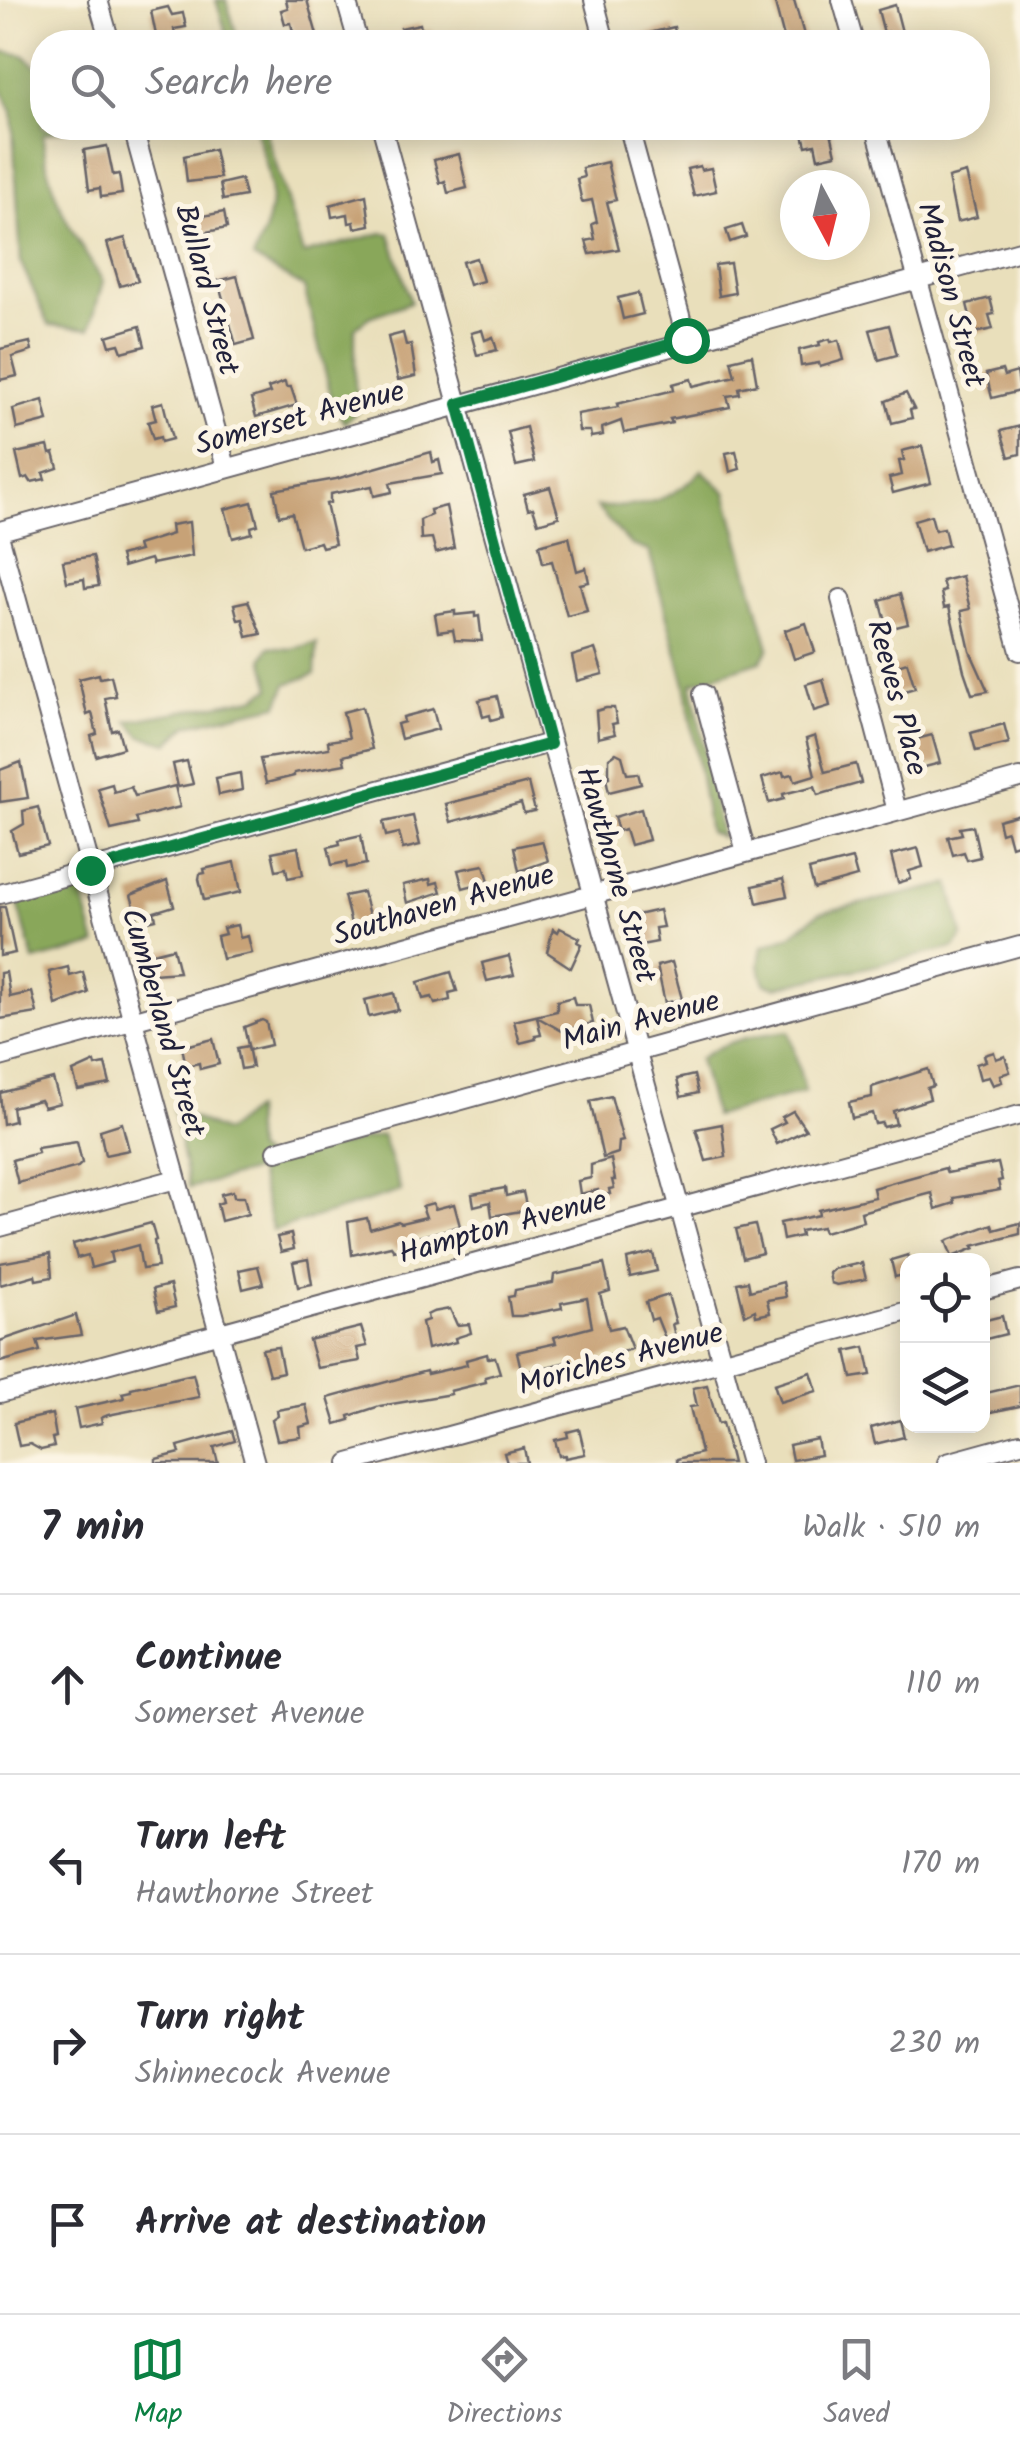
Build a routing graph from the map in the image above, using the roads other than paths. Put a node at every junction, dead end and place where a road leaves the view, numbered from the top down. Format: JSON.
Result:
{"nodes":[{"id":1,"x":98,"y":0,"type":"edge"},
{"id":2,"x":346,"y":0,"type":"edge"},
{"id":3,"x":594,"y":0,"type":"edge"},
{"id":4,"x":842,"y":0,"type":"edge"},
{"id":5,"x":107,"y":30,"type":"edge"},
{"id":6,"x":355,"y":30,"type":"edge"},
{"id":7,"x":603,"y":30,"type":"edge"},
{"id":8,"x":851,"y":30,"type":"edge"},
{"id":9,"x":136,"y":140,"type":"edge"},
{"id":10,"x":385,"y":140,"type":"edge"},
{"id":11,"x":631,"y":140,"type":"edge"},
{"id":12,"x":879,"y":140,"type":"edge"},
{"id":13,"x":1020,"y":251,"type":"edge"},
{"id":14,"x":917,"y":280,"type":"junction"},
{"id":15,"x":686,"y":340,"type":"junction"},
{"id":16,"x":458,"y":404,"type":"junction"},
{"id":17,"x":226,"y":467,"type":"junction"},
{"id":18,"x":0,"y":531,"type":"edge"},
{"id":19,"x":0,"y":540,"type":"edge"},
{"id":20,"x":842,"y":599,"type":"dead end"},
{"id":21,"x":1020,"y":651,"type":"edge"},
{"id":22,"x":703,"y":694,"type":"dead end"},
{"id":23,"x":550,"y":744,"type":"junction"},
{"id":24,"x":1020,"y":778,"type":"edge"},
{"id":25,"x":897,"y":811,"type":"junction"},
{"id":26,"x":746,"y":852,"type":"junction"},
{"id":27,"x":90,"y":870,"type":"junction"},
{"id":28,"x":592,"y":893,"type":"junction"},
{"id":29,"x":0,"y":894,"type":"edge"},
{"id":30,"x":1020,"y":946,"type":"edge"},
{"id":31,"x":133,"y":1021,"type":"junction"},
{"id":32,"x":636,"y":1052,"type":"junction"},
{"id":33,"x":0,"y":1057,"type":"edge"},
{"id":34,"x":1020,"y":1116,"type":"edge"},
{"id":35,"x":277,"y":1151,"type":"dead end"},
{"id":36,"x":176,"y":1179,"type":"junction"},
{"id":37,"x":680,"y":1209,"type":"junction"},
{"id":38,"x":0,"y":1227,"type":"edge"},
{"id":39,"x":1020,"y":1280,"type":"edge"},
{"id":40,"x":990,"y":1288,"type":"edge"},
{"id":41,"x":900,"y":1313,"type":"edge"},
{"id":42,"x":219,"y":1332,"type":"junction"},
{"id":43,"x":721,"y":1362,"type":"junction"},
{"id":44,"x":0,"y":1393,"type":"edge"},
{"id":45,"x":1020,"y":1443,"type":"edge"},
{"id":46,"x":255,"y":1463,"type":"edge"},
{"id":47,"x":350,"y":1463,"type":"edge"},
{"id":48,"x":750,"y":1463,"type":"edge"},
{"id":49,"x":948,"y":1463,"type":"edge"}],
"edges":[{"from":1,"to":5,"type":"street"},
{"from":2,"to":6,"type":"street"},
{"from":3,"to":7,"type":"street"},
{"from":4,"to":8,"type":"street"},
{"from":9,"to":17,"type":"street","name":"Bullard Street"},
{"from":10,"to":16,"type":"street","name":"Hawthorne Street"},
{"from":11,"to":15,"type":"street"},
{"from":12,"to":14,"type":"street","name":"Madison Street"},
{"from":13,"to":14,"type":"street","name":"Somerset Avenue"},
{"from":14,"to":15,"type":"street","name":"Somerset Avenue"},
{"from":14,"to":21,"type":"street","name":"Madison Street"},
{"from":15,"to":16,"type":"street","name":"Somerset Avenue"},
{"from":16,"to":17,"type":"street","name":"Somerset Avenue"},
{"from":16,"to":23,"type":"street","name":"Hawthorne Street"},
{"from":17,"to":18,"type":"street","name":"Somerset Avenue"},
{"from":19,"to":27,"type":"street","name":"Cumberland Street"},
{"from":20,"to":25,"type":"street","name":"Reeves Place"},
{"from":22,"to":26,"type":"street"},
{"from":23,"to":27,"type":"street"},
{"from":23,"to":28,"type":"street","name":"Hawthorne Street"},
{"from":24,"to":25,"type":"street","name":"Southaven Avenue"},
{"from":25,"to":26,"type":"street","name":"Southaven Avenue"},
{"from":26,"to":28,"type":"street","name":"Southaven Avenue"},
{"from":27,"to":29,"type":"street"},
{"from":27,"to":31,"type":"street","name":"Cumberland Street"},
{"from":28,"to":31,"type":"street","name":"Southaven Avenue"},
{"from":28,"to":32,"type":"street","name":"Hawthorne Street"},
{"from":30,"to":32,"type":"street","name":"Main Avenue"},
{"from":31,"to":33,"type":"street","name":"Southaven Avenue"},
{"from":31,"to":36,"type":"street","name":"Cumberland Street"},
{"from":32,"to":35,"type":"street","name":"Main Avenue"},
{"from":32,"to":37,"type":"street","name":"Hawthorne Street"},
{"from":34,"to":37,"type":"street","name":"Hampton Avenue"},
{"from":36,"to":38,"type":"street"},
{"from":36,"to":42,"type":"street","name":"Cumberland Street"},
{"from":37,"to":42,"type":"street","name":"Hampton Avenue"},
{"from":37,"to":43,"type":"street","name":"Hawthorne Street"},
{"from":39,"to":40,"type":"street"},
{"from":41,"to":43,"type":"street","name":"Moriches Avenue"},
{"from":42,"to":44,"type":"street","name":"Hampton Avenue"},
{"from":42,"to":46,"type":"street","name":"Cumberland Street"},
{"from":43,"to":47,"type":"street","name":"Moriches Avenue"},
{"from":43,"to":48,"type":"street","name":"Hawthorne Street"},
{"from":45,"to":49,"type":"street"}]}
